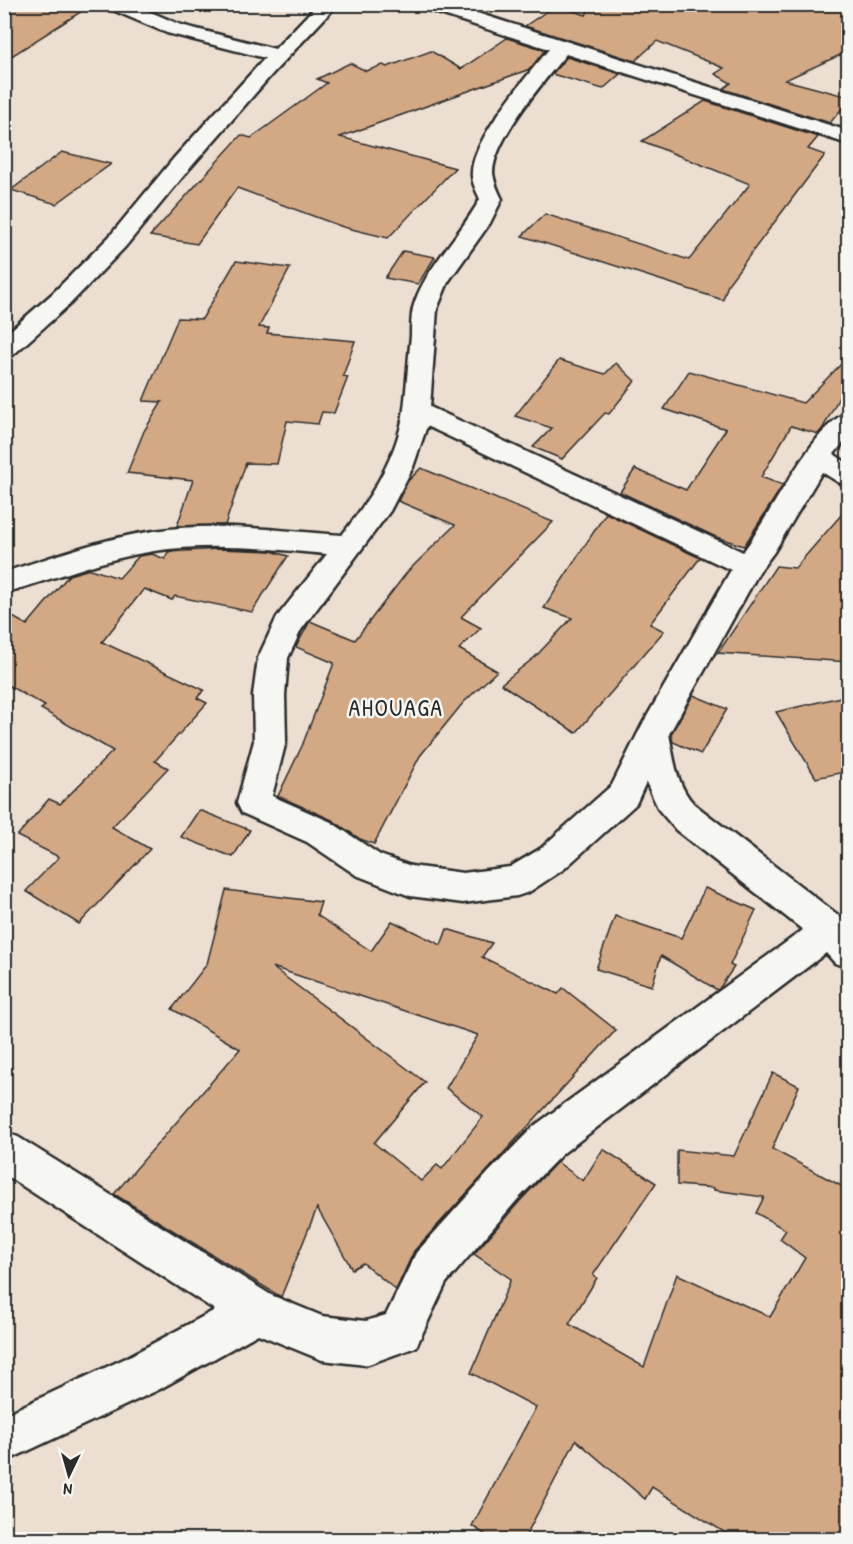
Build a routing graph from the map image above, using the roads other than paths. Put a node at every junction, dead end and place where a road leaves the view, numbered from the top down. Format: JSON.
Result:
{"nodes":[{"id":1,"x":115,"y":4,"type":"edge"},
{"id":2,"x":329,"y":4,"type":"edge"},
{"id":3,"x":429,"y":4,"type":"edge"},
{"id":4,"x":561,"y":46,"type":"junction"},
{"id":5,"x":279,"y":56,"type":"junction"},
{"id":6,"x":849,"y":138,"type":"edge"},
{"id":7,"x":4,"y":350,"type":"edge"},
{"id":8,"x":417,"y":411,"type":"junction"},
{"id":9,"x":849,"y":421,"type":"edge"},
{"id":10,"x":818,"y":456,"type":"junction"},
{"id":11,"x":849,"y":476,"type":"edge"},
{"id":12,"x":349,"y":546,"type":"junction"},
{"id":13,"x":748,"y":566,"type":"junction"},
{"id":14,"x":4,"y":583,"type":"edge"},
{"id":15,"x":653,"y":734,"type":"junction"},
{"id":16,"x":839,"y":941,"type":"edge"},
{"id":17,"x":4,"y":1151,"type":"edge"},
{"id":18,"x":256,"y":1311,"type":"junction"},
{"id":19,"x":4,"y":1439,"type":"edge"}],
"edges":[{"from":1,"to":5,"type":"street"},
{"from":2,"to":5,"type":"street"},
{"from":3,"to":4,"type":"street"},
{"from":4,"to":6,"type":"street"},
{"from":4,"to":8,"type":"street"},
{"from":5,"to":7,"type":"street"},
{"from":8,"to":12,"type":"street"},
{"from":8,"to":13,"type":"street"},
{"from":9,"to":10,"type":"street"},
{"from":10,"to":11,"type":"street"},
{"from":10,"to":13,"type":"street"},
{"from":12,"to":14,"type":"street"},
{"from":12,"to":15,"type":"street"},
{"from":13,"to":15,"type":"street"},
{"from":15,"to":16,"type":"street"},
{"from":16,"to":18,"type":"street"},
{"from":17,"to":18,"type":"street"},
{"from":18,"to":19,"type":"street"}]}
